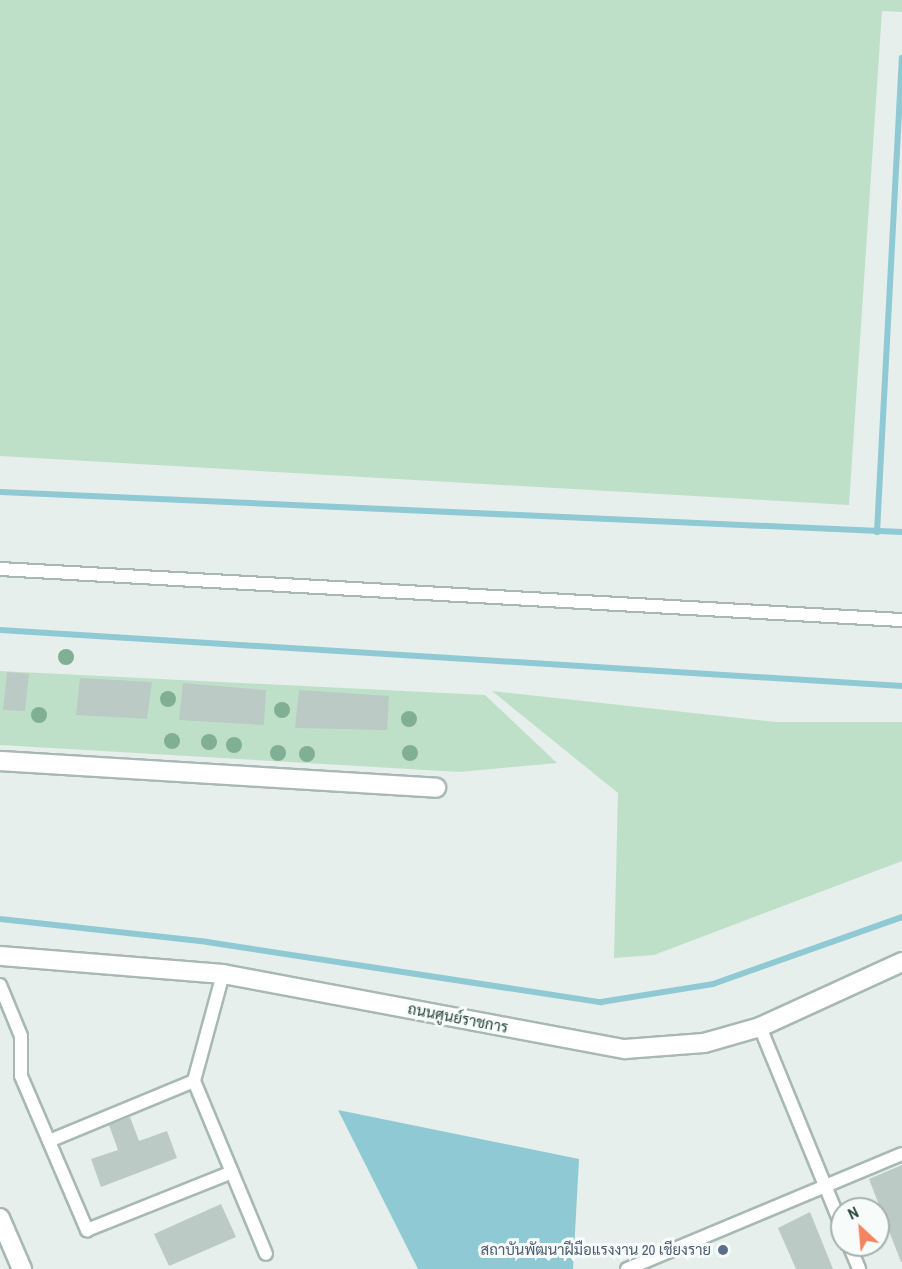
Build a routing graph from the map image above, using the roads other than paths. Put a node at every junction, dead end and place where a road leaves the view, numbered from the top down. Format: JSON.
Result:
{"nodes":[{"id":1,"x":0,"y":569,"type":"edge"},
{"id":2,"x":902,"y":620,"type":"edge"},
{"id":3,"x":0,"y":761,"type":"edge"},
{"id":4,"x":436,"y":788,"type":"dead end"},
{"id":5,"x":0,"y":956,"type":"edge"},
{"id":6,"x":902,"y":962,"type":"edge"},
{"id":7,"x":223,"y":974,"type":"junction"},
{"id":8,"x":0,"y":985,"type":"edge"},
{"id":9,"x":760,"y":1027,"type":"junction"},
{"id":10,"x":194,"y":1081,"type":"junction"},
{"id":11,"x":49,"y":1141,"type":"junction"},
{"id":12,"x":902,"y":1154,"type":"edge"},
{"id":13,"x":232,"y":1172,"type":"junction"},
{"id":14,"x":826,"y":1186,"type":"junction"},
{"id":15,"x":830,"y":1197,"type":"edge"},
{"id":16,"x":0,"y":1218,"type":"edge"},
{"id":17,"x":266,"y":1254,"type":"dead end"},
{"id":18,"x":22,"y":1269,"type":"edge"},
{"id":19,"x":627,"y":1269,"type":"edge"}],
"edges":[{"from":1,"to":2,"type":"lane"},
{"from":3,"to":4,"type":"street"},
{"from":5,"to":7,"type":"street","name":"ถนนศูนย์ราชการ"},
{"from":6,"to":9,"type":"street","name":"ถนนศูนย์ราชการ"},
{"from":7,"to":9,"type":"street","name":"ถนนศูนย์ราชการ"},
{"from":7,"to":10,"type":"lane"},
{"from":8,"to":11,"type":"lane"},
{"from":9,"to":14,"type":"lane"},
{"from":10,"to":11,"type":"lane"},
{"from":10,"to":13,"type":"lane"},
{"from":11,"to":13,"type":"lane"},
{"from":12,"to":14,"type":"lane"},
{"from":13,"to":17,"type":"lane"},
{"from":14,"to":15,"type":"lane"},
{"from":14,"to":19,"type":"lane"},
{"from":16,"to":18,"type":"street"}]}
